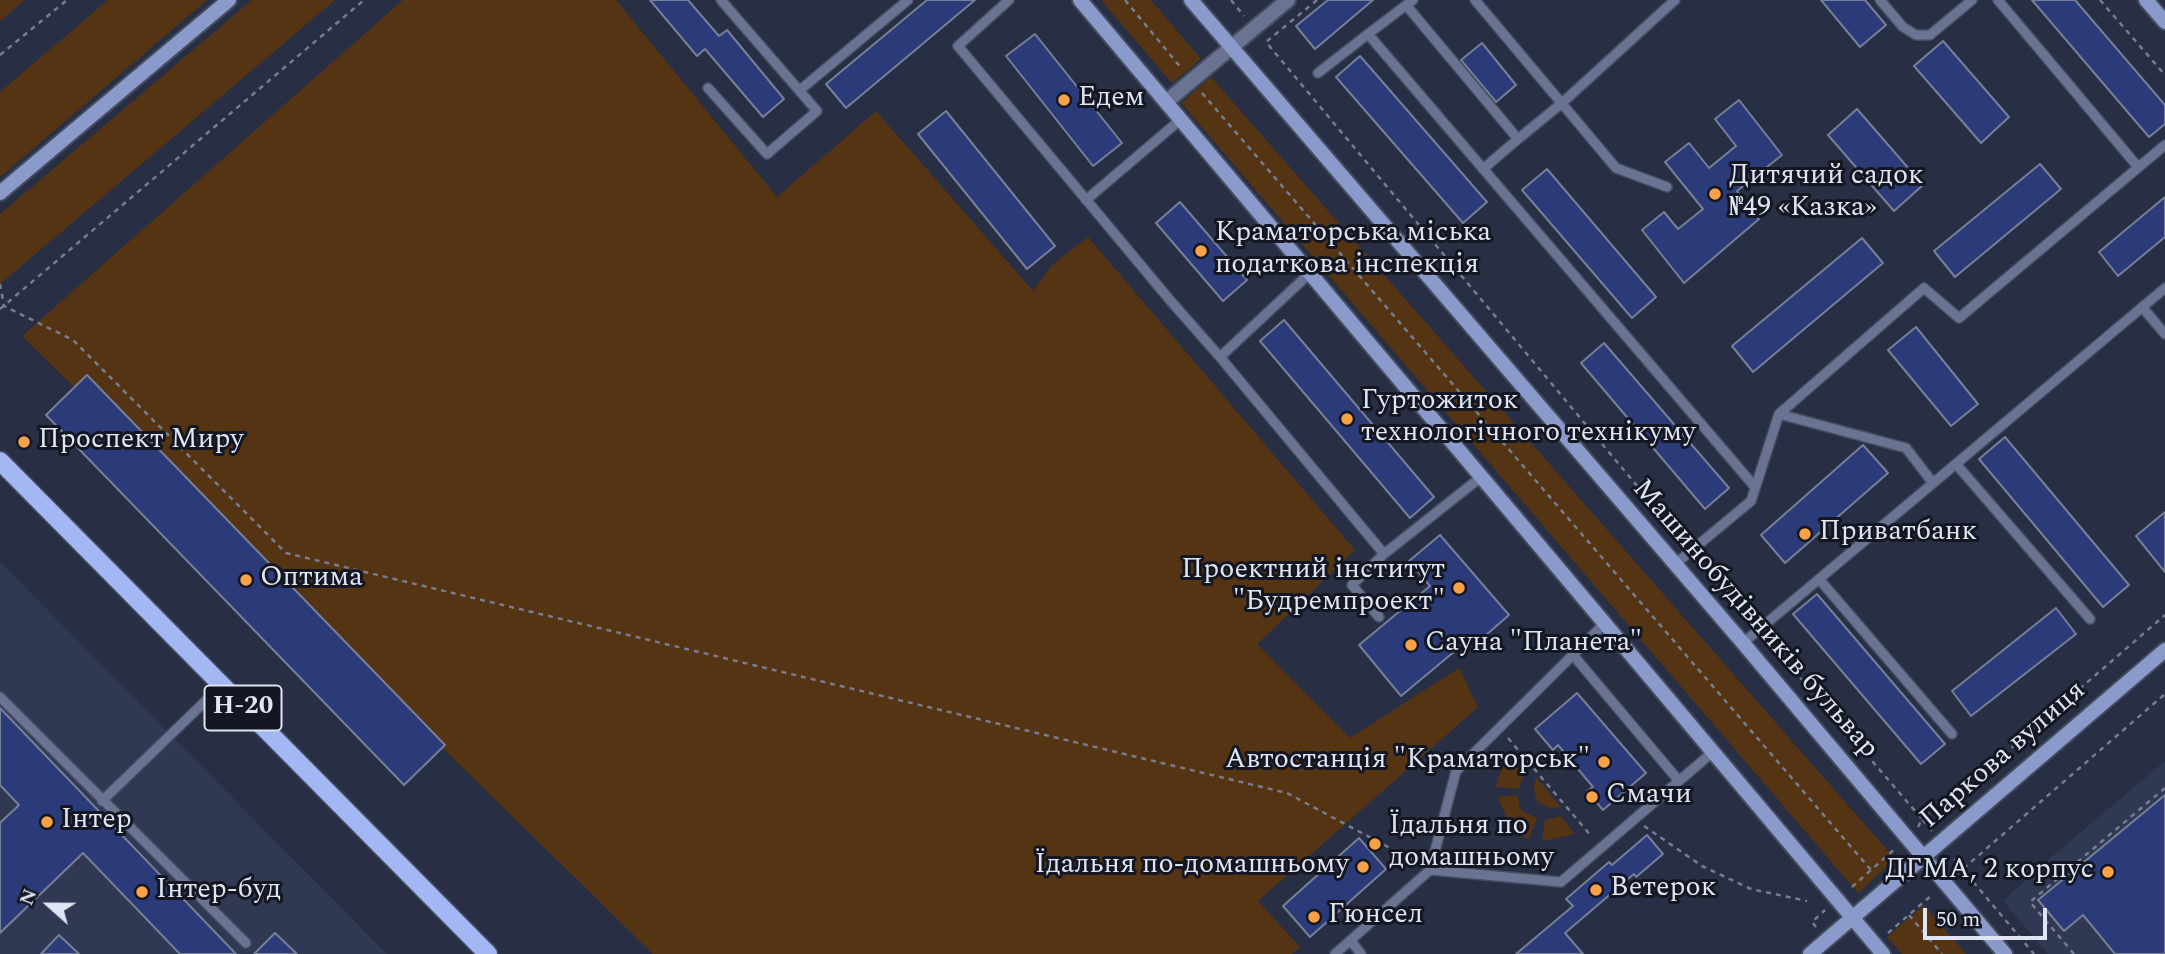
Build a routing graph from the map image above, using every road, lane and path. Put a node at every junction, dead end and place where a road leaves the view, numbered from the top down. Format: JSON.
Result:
{"nodes":[{"id":1,"x":67,"y":0,"type":"edge"},
{"id":2,"x":229,"y":0,"type":"edge"},
{"id":3,"x":364,"y":0,"type":"edge"},
{"id":4,"x":721,"y":0,"type":"edge"},
{"id":5,"x":908,"y":0,"type":"edge"},
{"id":6,"x":1009,"y":0,"type":"edge"},
{"id":7,"x":1080,"y":0,"type":"edge"},
{"id":8,"x":1125,"y":0,"type":"edge"},
{"id":9,"x":1191,"y":0,"type":"edge"},
{"id":10,"x":1231,"y":0,"type":"edge"},
{"id":11,"x":1288,"y":0,"type":"edge"},
{"id":12,"x":1317,"y":0,"type":"edge"},
{"id":13,"x":1475,"y":0,"type":"edge"},
{"id":14,"x":1675,"y":0,"type":"edge"},
{"id":15,"x":1880,"y":0,"type":"edge"},
{"id":16,"x":1972,"y":0,"type":"edge"},
{"id":17,"x":1998,"y":0,"type":"edge"},
{"id":18,"x":2099,"y":0,"type":"edge"},
{"id":19,"x":2146,"y":0,"type":"edge"},
{"id":20,"x":1410,"y":3,"type":"edge"},
{"id":21,"x":1246,"y":18,"type":"dead end"},
{"id":22,"x":2165,"y":22,"type":"edge"},
{"id":23,"x":1368,"y":34,"type":"junction"},
{"id":24,"x":1231,"y":48,"type":"junction"},
{"id":25,"x":0,"y":55,"type":"edge"},
{"id":26,"x":1318,"y":73,"type":"dead end"},
{"id":27,"x":2165,"y":75,"type":"edge"},
{"id":28,"x":1192,"y":81,"type":"junction"},
{"id":29,"x":708,"y":88,"type":"dead end"},
{"id":30,"x":800,"y":90,"type":"junction"},
{"id":31,"x":1166,"y":102,"type":"junction"},
{"id":32,"x":1562,"y":103,"type":"junction"},
{"id":33,"x":1180,"y":120,"type":"junction"},
{"id":34,"x":1518,"y":139,"type":"junction"},
{"id":35,"x":2165,"y":145,"type":"edge"},
{"id":36,"x":2138,"y":167,"type":"junction"},
{"id":37,"x":1483,"y":169,"type":"junction"},
{"id":38,"x":1667,"y":187,"type":"dead end"},
{"id":39,"x":0,"y":193,"type":"edge"},
{"id":40,"x":1086,"y":200,"type":"junction"},
{"id":41,"x":1310,"y":273,"type":"junction"},
{"id":42,"x":0,"y":284,"type":"edge"},
{"id":43,"x":2165,"y":288,"type":"edge"},
{"id":44,"x":4,"y":306,"type":"junction"},
{"id":45,"x":2142,"y":307,"type":"junction"},
{"id":46,"x":0,"y":309,"type":"edge"},
{"id":47,"x":2165,"y":334,"type":"edge"},
{"id":48,"x":1220,"y":358,"type":"junction"},
{"id":49,"x":1779,"y":414,"type":"junction"},
{"id":50,"x":0,"y":461,"type":"edge"},
{"id":51,"x":1956,"y":464,"type":"junction"},
{"id":52,"x":1481,"y":477,"type":"junction"},
{"id":53,"x":1933,"y":483,"type":"junction"},
{"id":54,"x":1755,"y":487,"type":"junction"},
{"id":55,"x":1692,"y":550,"type":"junction"},
{"id":56,"x":1384,"y":554,"type":"junction"},
{"id":57,"x":1674,"y":565,"type":"junction"},
{"id":58,"x":1819,"y":579,"type":"junction"},
{"id":59,"x":2165,"y":615,"type":"edge"},
{"id":60,"x":1379,"y":617,"type":"dead end"},
{"id":61,"x":2090,"y":619,"type":"dead end"},
{"id":62,"x":1604,"y":624,"type":"junction"},
{"id":63,"x":1759,"y":629,"type":"junction"},
{"id":64,"x":1743,"y":643,"type":"junction"},
{"id":65,"x":2165,"y":650,"type":"edge"},
{"id":66,"x":1573,"y":655,"type":"junction"},
{"id":67,"x":221,"y":686,"type":"junction"},
{"id":68,"x":2165,"y":694,"type":"edge"},
{"id":69,"x":0,"y":697,"type":"edge"},
{"id":70,"x":1500,"y":728,"type":"junction"},
{"id":71,"x":1952,"y":734,"type":"dead end"},
{"id":72,"x":1714,"y":751,"type":"junction"},
{"id":73,"x":1679,"y":780,"type":"junction"},
{"id":74,"x":2165,"y":788,"type":"edge"},
{"id":75,"x":102,"y":801,"type":"junction"},
{"id":76,"x":1922,"y":818,"type":"junction"},
{"id":77,"x":1634,"y":819,"type":"junction"},
{"id":78,"x":1916,"y":830,"type":"dead end"},
{"id":79,"x":1934,"y":833,"type":"dead end"},
{"id":80,"x":1898,"y":846,"type":"dead end"},
{"id":81,"x":1601,"y":848,"type":"junction"},
{"id":82,"x":1924,"y":857,"type":"junction"},
{"id":83,"x":1954,"y":859,"type":"dead end"},
{"id":84,"x":1962,"y":869,"type":"junction"},
{"id":85,"x":1430,"y":870,"type":"junction"},
{"id":86,"x":1871,"y":870,"type":"junction"},
{"id":87,"x":1955,"y":875,"type":"dead end"},
{"id":88,"x":1852,"y":887,"type":"dead end"},
{"id":89,"x":1936,"y":891,"type":"dead end"},
{"id":90,"x":1807,"y":901,"type":"dead end"},
{"id":91,"x":1828,"y":908,"type":"dead end"},
{"id":92,"x":1909,"y":915,"type":"junction"},
{"id":93,"x":1853,"y":918,"type":"junction"},
{"id":94,"x":1817,"y":928,"type":"dead end"},
{"id":95,"x":1888,"y":933,"type":"dead end"},
{"id":96,"x":1351,"y":941,"type":"junction"},
{"id":97,"x":246,"y":943,"type":"dead end"},
{"id":98,"x":488,"y":954,"type":"edge"},
{"id":99,"x":1335,"y":954,"type":"edge"},
{"id":100,"x":1361,"y":954,"type":"edge"},
{"id":101,"x":1810,"y":954,"type":"edge"},
{"id":102,"x":1883,"y":954,"type":"edge"},
{"id":103,"x":1942,"y":954,"type":"edge"},
{"id":104,"x":2005,"y":954,"type":"edge"},
{"id":105,"x":2034,"y":954,"type":"edge"},
{"id":106,"x":2074,"y":954,"type":"edge"}],
"edges":[{"from":1,"to":25,"type":"path"},
{"from":2,"to":39,"type":"street"},
{"from":3,"to":44,"type":"path"},
{"from":4,"to":30,"type":"lane"},
{"from":5,"to":30,"type":"lane"},
{"from":6,"to":40,"type":"lane"},
{"from":7,"to":31,"type":"street"},
{"from":8,"to":28,"type":"path"},
{"from":9,"to":24,"type":"street","name":"Машинобудівників бульвар"},
{"from":10,"to":21,"type":"path"},
{"from":11,"to":24,"type":"street"},
{"from":12,"to":55,"type":"path"},
{"from":13,"to":32,"type":"lane"},
{"from":14,"to":32,"type":"lane"},
{"from":15,"to":16,"type":"lane"},
{"from":17,"to":36,"type":"lane"},
{"from":18,"to":27,"type":"path"},
{"from":19,"to":22,"type":"street"},
{"from":20,"to":23,"type":"lane"},
{"from":20,"to":34,"type":"lane"},
{"from":23,"to":26,"type":"lane"},
{"from":23,"to":37,"type":"lane"},
{"from":24,"to":28,"type":"street"},
{"from":24,"to":57,"type":"street","name":"Машинобудівників бульвар"},
{"from":28,"to":31,"type":"street"},
{"from":28,"to":86,"type":"path"},
{"from":29,"to":30,"type":"lane"},
{"from":31,"to":33,"type":"street"},
{"from":32,"to":34,"type":"lane"},
{"from":32,"to":38,"type":"lane"},
{"from":33,"to":40,"type":"lane"},
{"from":33,"to":41,"type":"street"},
{"from":34,"to":37,"type":"lane"},
{"from":35,"to":36,"type":"lane"},
{"from":36,"to":49,"type":"lane"},
{"from":37,"to":54,"type":"lane"},
{"from":40,"to":48,"type":"lane"},
{"from":41,"to":48,"type":"lane"},
{"from":41,"to":52,"type":"street"},
{"from":42,"to":44,"type":"path"},
{"from":43,"to":45,"type":"lane"},
{"from":44,"to":46,"type":"path"},
{"from":44,"to":85,"type":"path"},
{"from":45,"to":47,"type":"lane"},
{"from":45,"to":51,"type":"lane"},
{"from":48,"to":56,"type":"lane"},
{"from":49,"to":53,"type":"lane"},
{"from":49,"to":54,"type":"lane"},
{"from":50,"to":67,"type":"main road","number":"Н-20"},
{"from":51,"to":53,"type":"lane"},
{"from":51,"to":61,"type":"lane"},
{"from":52,"to":56,"type":"lane"},
{"from":52,"to":62,"type":"street"},
{"from":53,"to":58,"type":"lane"},
{"from":54,"to":55,"type":"lane"},
{"from":55,"to":57,"type":"lane"},
{"from":55,"to":63,"type":"path"},
{"from":56,"to":60,"type":"lane"},
{"from":57,"to":64,"type":"street","name":"Машинобудівників бульвар"},
{"from":58,"to":63,"type":"lane"},
{"from":58,"to":71,"type":"lane"},
{"from":59,"to":76,"type":"path"},
{"from":62,"to":66,"type":"lane"},
{"from":62,"to":72,"type":"street"},
{"from":63,"to":64,"type":"lane"},
{"from":63,"to":76,"type":"path"},
{"from":64,"to":82,"type":"street","name":"Машинобудівників бульвар"},
{"from":65,"to":82,"type":"street","name":"Паркова вулиця"},
{"from":66,"to":70,"type":"lane"},
{"from":66,"to":73,"type":"lane"},
{"from":67,"to":75,"type":"lane"},
{"from":67,"to":98,"type":"main road","number":"Н-20"},
{"from":68,"to":84,"type":"path"},
{"from":69,"to":75,"type":"lane"},
{"from":70,"to":81,"type":"path"},
{"from":70,"to":85,"type":"lane"},
{"from":72,"to":73,"type":"lane"},
{"from":72,"to":93,"type":"street"},
{"from":73,"to":77,"type":"lane"},
{"from":74,"to":106,"type":"path"},
{"from":75,"to":97,"type":"lane"},
{"from":76,"to":78,"type":"path"},
{"from":76,"to":79,"type":"path"},
{"from":77,"to":81,"type":"lane"},
{"from":77,"to":90,"type":"path"},
{"from":80,"to":86,"type":"path"},
{"from":81,"to":85,"type":"lane"},
{"from":82,"to":93,"type":"street","name":"Паркова вулиця"},
{"from":82,"to":104,"type":"street","name":"Машинобудівників бульвар"},
{"from":83,"to":84,"type":"path"},
{"from":84,"to":87,"type":"path"},
{"from":84,"to":105,"type":"path"},
{"from":85,"to":96,"type":"lane"},
{"from":86,"to":88,"type":"path"},
{"from":89,"to":92,"type":"path"},
{"from":91,"to":94,"type":"path"},
{"from":92,"to":95,"type":"path"},
{"from":92,"to":103,"type":"path"},
{"from":93,"to":101,"type":"street","name":"Паркова вулиця"},
{"from":93,"to":102,"type":"street"},
{"from":96,"to":99,"type":"lane"},
{"from":96,"to":100,"type":"lane"}]}
